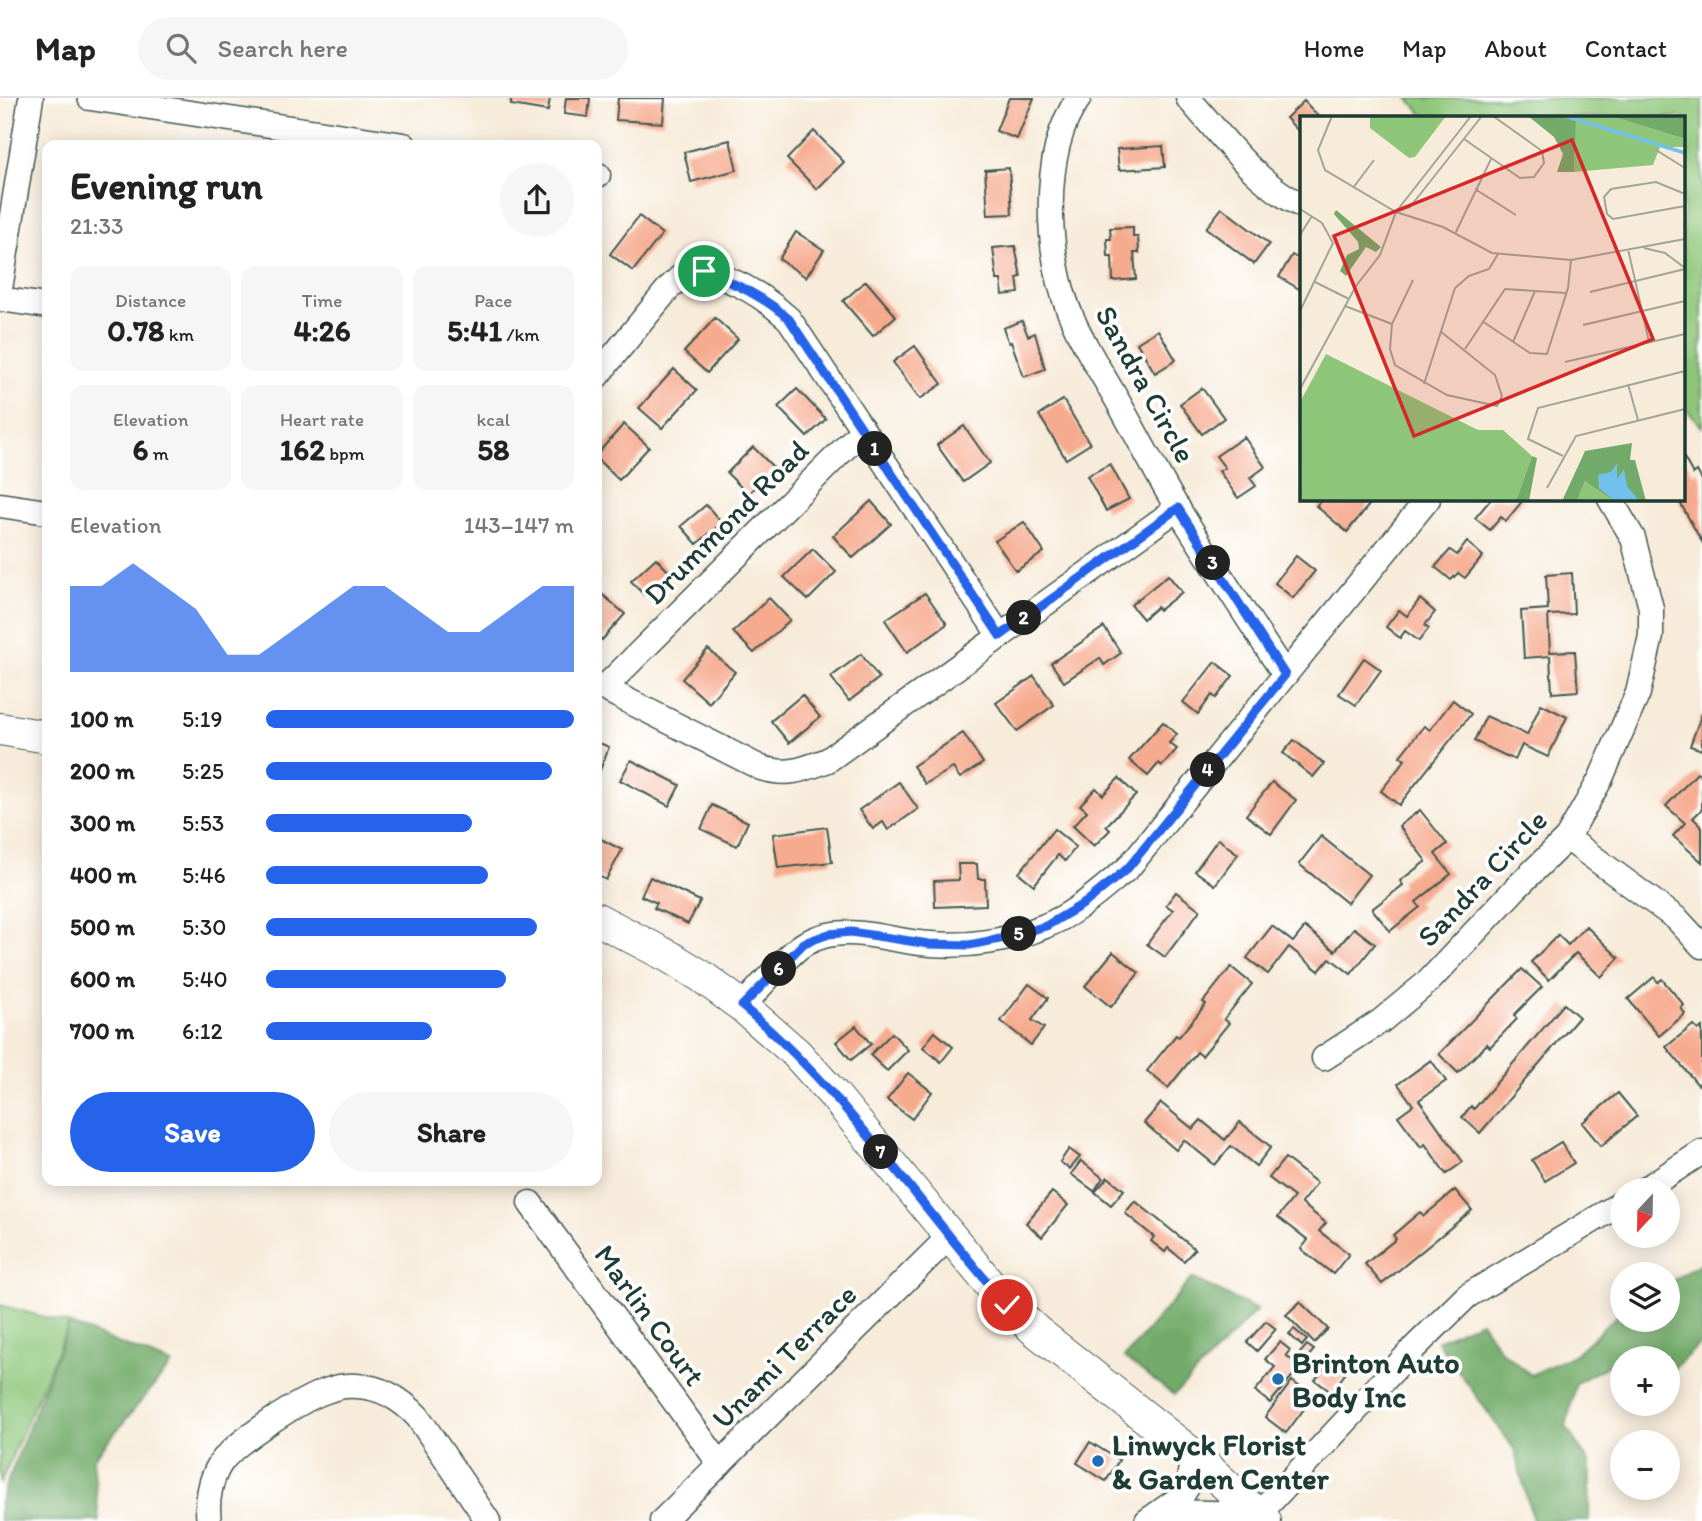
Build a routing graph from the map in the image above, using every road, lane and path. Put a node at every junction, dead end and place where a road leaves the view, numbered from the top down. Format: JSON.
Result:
{"nodes":[{"id":1,"x":31,"y":98,"type":"edge"},
{"id":2,"x":90,"y":98,"type":"edge"},
{"id":3,"x":1079,"y":98,"type":"edge"},
{"id":4,"x":1188,"y":98,"type":"edge"},
{"id":5,"x":371,"y":140,"type":"edge"},
{"id":6,"x":1300,"y":205,"type":"edge"},
{"id":7,"x":0,"y":289,"type":"edge"},
{"id":8,"x":0,"y":299,"type":"edge"},
{"id":9,"x":42,"y":305,"type":"edge"},
{"id":10,"x":602,"y":370,"type":"edge"},
{"id":11,"x":863,"y":430,"type":"junction"},
{"id":12,"x":1427,"y":500,"type":"edge"},
{"id":13,"x":1611,"y":500,"type":"edge"},
{"id":14,"x":0,"y":505,"type":"edge"},
{"id":15,"x":1178,"y":508,"type":"junction"},
{"id":16,"x":42,"y":511,"type":"edge"},
{"id":17,"x":1000,"y":636,"type":"junction"},
{"id":18,"x":1285,"y":675,"type":"junction"},
{"id":19,"x":602,"y":685,"type":"edge"},
{"id":20,"x":602,"y":688,"type":"edge"},
{"id":21,"x":0,"y":729,"type":"edge"},
{"id":22,"x":42,"y":736,"type":"edge"},
{"id":23,"x":1567,"y":838,"type":"junction"},
{"id":24,"x":602,"y":922,"type":"edge"},
{"id":25,"x":1702,"y":946,"type":"edge"},
{"id":26,"x":742,"y":1006,"type":"junction"},
{"id":27,"x":1324,"y":1058,"type":"dead end"},
{"id":28,"x":1702,"y":1152,"type":"edge"},
{"id":29,"x":1662,"y":1178,"type":"edge"},
{"id":30,"x":530,"y":1203,"type":"dead end"},
{"id":31,"x":1610,"y":1210,"type":"edge"},
{"id":32,"x":949,"y":1237,"type":"junction"},
{"id":33,"x":1192,"y":1454,"type":"junction"},
{"id":34,"x":720,"y":1464,"type":"junction"},
{"id":35,"x":1154,"y":1517,"type":"edge"},
{"id":36,"x":1197,"y":1517,"type":"edge"},
{"id":37,"x":1257,"y":1519,"type":"edge"},
{"id":38,"x":209,"y":1521,"type":"edge"},
{"id":39,"x":488,"y":1521,"type":"edge"},
{"id":40,"x":662,"y":1521,"type":"edge"}],
"edges":[{"from":1,"to":7,"type":"street"},
{"from":2,"to":5,"type":"street"},
{"from":3,"to":15,"type":"street","name":"Sandra Circle"},
{"from":4,"to":6,"type":"street"},
{"from":8,"to":9,"type":"street"},
{"from":10,"to":11,"type":"street"},
{"from":11,"to":17,"type":"street"},
{"from":11,"to":19,"type":"street","name":"Drummond Road"},
{"from":12,"to":18,"type":"street"},
{"from":13,"to":23,"type":"street","name":"Sandra Circle"},
{"from":14,"to":16,"type":"street"},
{"from":15,"to":17,"type":"street"},
{"from":15,"to":18,"type":"street","name":"Sandra Circle"},
{"from":17,"to":20,"type":"street"},
{"from":18,"to":26,"type":"street"},
{"from":21,"to":22,"type":"main road"},
{"from":23,"to":25,"type":"street"},
{"from":23,"to":27,"type":"street","name":"Sandra Circle"},
{"from":24,"to":26,"type":"main road"},
{"from":26,"to":32,"type":"main road"},
{"from":28,"to":29,"type":"street"},
{"from":30,"to":34,"type":"street","name":"Marlin Court"},
{"from":31,"to":37,"type":"street"},
{"from":32,"to":33,"type":"main road"},
{"from":32,"to":34,"type":"street","name":"Unami Terrace"},
{"from":33,"to":35,"type":"street"},
{"from":33,"to":37,"type":"main road"},
{"from":34,"to":40,"type":"street","name":"Unami Terrace"},
{"from":35,"to":36,"type":"street"},
{"from":36,"to":37,"type":"street"},
{"from":38,"to":39,"type":"street"}]}
